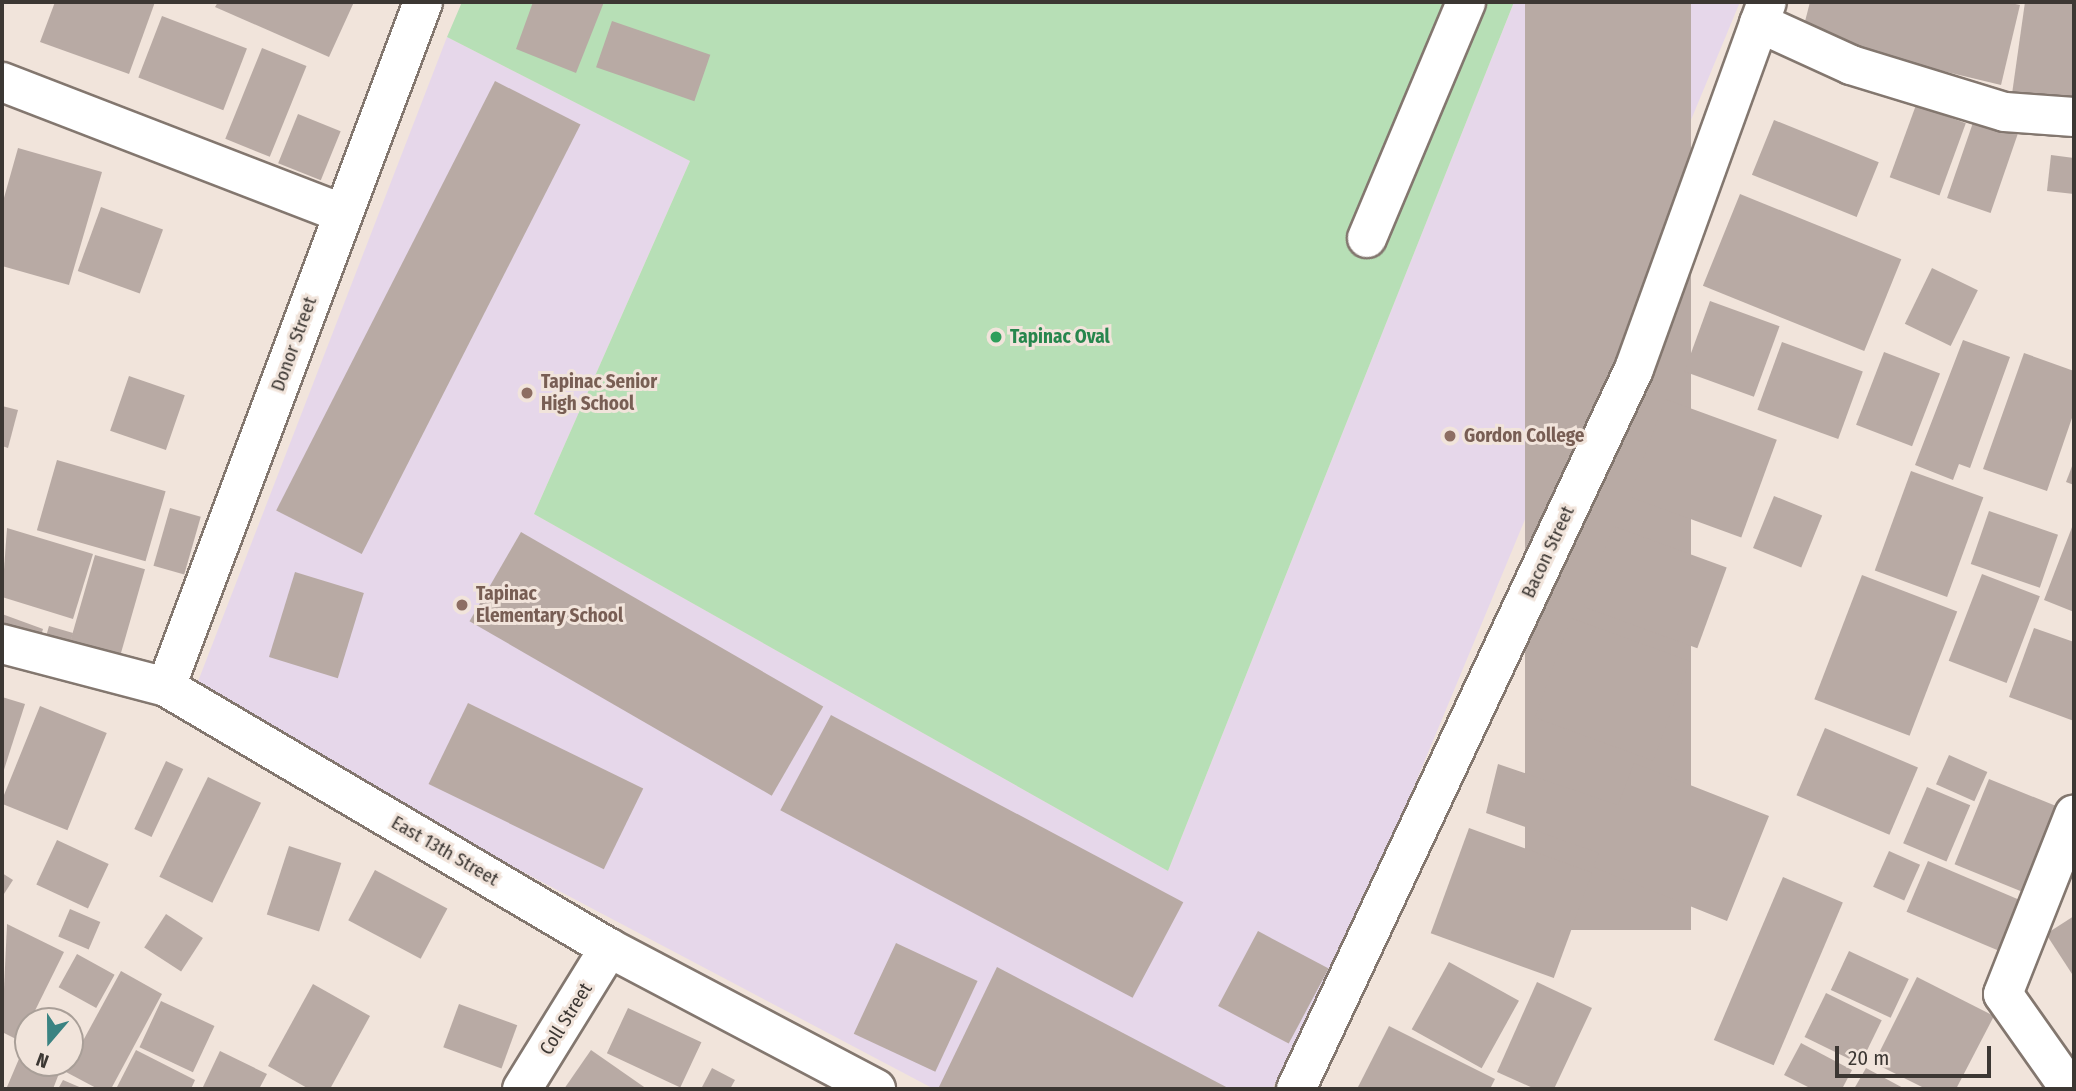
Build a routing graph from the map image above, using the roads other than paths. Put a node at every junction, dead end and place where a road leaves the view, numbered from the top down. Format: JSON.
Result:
{"nodes":[{"id":1,"x":423,"y":2,"type":"edge"},
{"id":2,"x":1466,"y":2,"type":"edge"},
{"id":3,"x":1763,"y":13,"type":"edge"},
{"id":4,"x":2,"y":82,"type":"edge"},
{"id":5,"x":2074,"y":117,"type":"edge"},
{"id":6,"x":342,"y":213,"type":"junction"},
{"id":7,"x":1367,"y":238,"type":"dead end"},
{"id":8,"x":2,"y":645,"type":"edge"},
{"id":9,"x":166,"y":687,"type":"junction"},
{"id":10,"x":2074,"y":816,"type":"edge"},
{"id":11,"x":609,"y":948,"type":"junction"},
{"id":12,"x":522,"y":1089,"type":"edge"},
{"id":13,"x":876,"y":1089,"type":"edge"},
{"id":14,"x":1296,"y":1089,"type":"edge"},
{"id":15,"x":2070,"y":1089,"type":"edge"}],
"edges":[{"from":1,"to":6,"type":"street","name":"Donor Street"},
{"from":2,"to":7,"type":"street"},
{"from":3,"to":5,"type":"street"},
{"from":3,"to":14,"type":"street","name":"Bacon Street"},
{"from":4,"to":6,"type":"street"},
{"from":6,"to":9,"type":"street","name":"Donor Street"},
{"from":8,"to":9,"type":"street","name":"East 13th Street"},
{"from":9,"to":11,"type":"street","name":"East 13th Street"},
{"from":10,"to":15,"type":"street"},
{"from":11,"to":12,"type":"street","name":"Coll Street"},
{"from":11,"to":13,"type":"street","name":"East 13th Street"}]}
